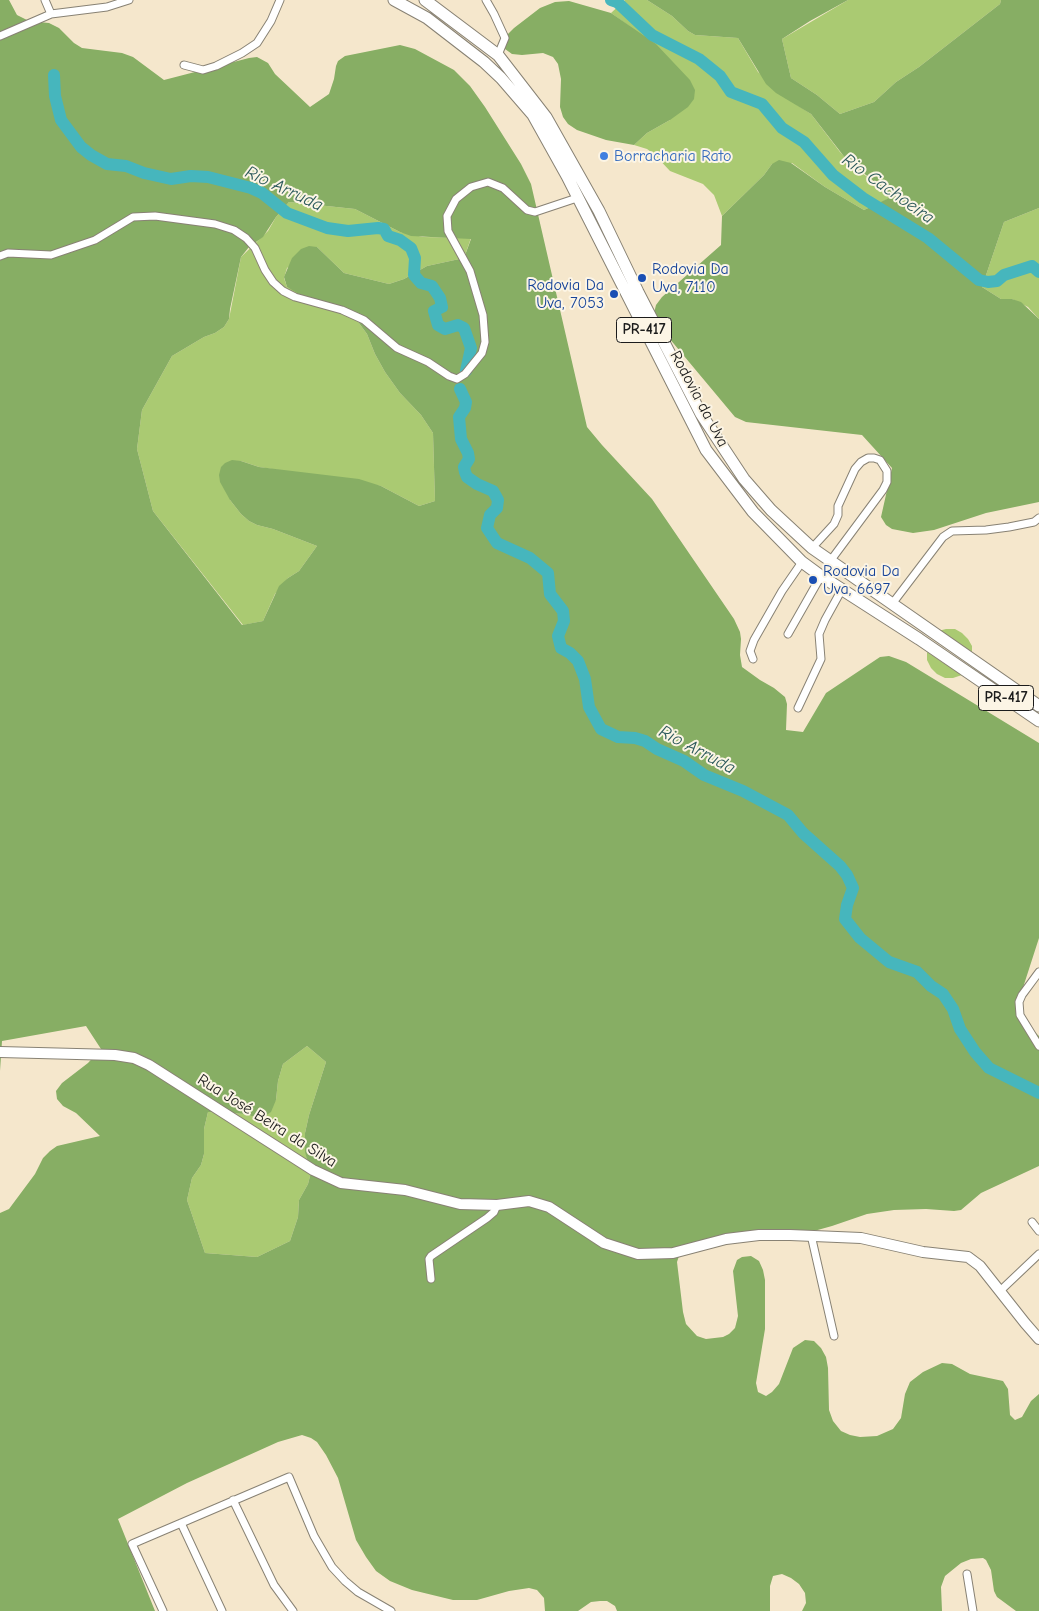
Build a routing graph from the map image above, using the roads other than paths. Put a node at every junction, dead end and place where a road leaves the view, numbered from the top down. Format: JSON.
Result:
{"nodes":[{"id":1,"x":45,"y":0,"type":"edge"},
{"id":2,"x":129,"y":0,"type":"edge"},
{"id":3,"x":280,"y":0,"type":"edge"},
{"id":4,"x":394,"y":0,"type":"edge"},
{"id":5,"x":425,"y":0,"type":"edge"},
{"id":6,"x":486,"y":0,"type":"edge"},
{"id":7,"x":51,"y":14,"type":"junction"},
{"id":8,"x":0,"y":36,"type":"edge"},
{"id":9,"x":498,"y":55,"type":"junction"},
{"id":10,"x":184,"y":65,"type":"dead end"},
{"id":11,"x":577,"y":198,"type":"junction"},
{"id":12,"x":0,"y":256,"type":"edge"},
{"id":13,"x":1039,"y":518,"type":"edge"},
{"id":14,"x":812,"y":548,"type":"junction"},
{"id":15,"x":831,"y":560,"type":"junction"},
{"id":16,"x":802,"y":562,"type":"junction"},
{"id":17,"x":821,"y":576,"type":"junction"},
{"id":18,"x":841,"y":590,"type":"junction"},
{"id":19,"x":892,"y":604,"type":"junction"},
{"id":20,"x":788,"y":634,"type":"dead end"},
{"id":21,"x":753,"y":659,"type":"dead end"},
{"id":22,"x":1039,"y":706,"type":"edge"},
{"id":23,"x":798,"y":708,"type":"dead end"},
{"id":24,"x":1039,"y":721,"type":"edge"},
{"id":25,"x":1039,"y":972,"type":"edge"},
{"id":26,"x":1039,"y":1046,"type":"edge"},
{"id":27,"x":0,"y":1052,"type":"edge"},
{"id":28,"x":496,"y":1205,"type":"junction"},
{"id":29,"x":1032,"y":1222,"type":"dead end"},
{"id":30,"x":1039,"y":1231,"type":"edge"},
{"id":31,"x":811,"y":1235,"type":"junction"},
{"id":32,"x":1039,"y":1254,"type":"edge"},
{"id":33,"x":431,"y":1279,"type":"dead end"},
{"id":34,"x":1000,"y":1291,"type":"junction"},
{"id":35,"x":834,"y":1336,"type":"dead end"},
{"id":36,"x":1039,"y":1339,"type":"edge"},
{"id":37,"x":233,"y":1500,"type":"junction"},
{"id":38,"x":181,"y":1523,"type":"junction"},
{"id":39,"x":966,"y":1574,"type":"dead end"},
{"id":40,"x":163,"y":1611,"type":"edge"},
{"id":41,"x":222,"y":1611,"type":"edge"},
{"id":42,"x":293,"y":1611,"type":"edge"},
{"id":43,"x":391,"y":1611,"type":"edge"},
{"id":44,"x":973,"y":1611,"type":"edge"}],
"edges":[{"from":1,"to":7,"type":"street"},
{"from":2,"to":7,"type":"street"},
{"from":3,"to":10,"type":"street"},
{"from":4,"to":11,"type":"main road","name":"Rodovia da Uva","number":"PR-417"},
{"from":5,"to":9,"type":"main road","name":"Rodovia da Uva","number":"PR-417"},
{"from":6,"to":9,"type":"street"},
{"from":7,"to":8,"type":"street"},
{"from":9,"to":14,"type":"main road","name":"Rodovia da Uva","number":"PR-417"},
{"from":11,"to":12,"type":"street"},
{"from":11,"to":16,"type":"main road","name":"Rodovia da Uva","number":"PR-417"},
{"from":13,"to":19,"type":"street"},
{"from":14,"to":15,"type":"main road","name":"Rodovia da Uva","number":"PR-417"},
{"from":14,"to":15,"type":"street"},
{"from":15,"to":19,"type":"main road","name":"Rodovia da Uva","number":"PR-417"},
{"from":16,"to":17,"type":"main road","name":"Rodovia da Uva","number":"PR-417"},
{"from":16,"to":21,"type":"street"},
{"from":17,"to":18,"type":"main road","name":"Rodovia da Uva","number":"PR-417"},
{"from":17,"to":20,"type":"street"},
{"from":18,"to":23,"type":"street"},
{"from":18,"to":24,"type":"main road","name":"Rodovia da Uva","number":"PR-417"},
{"from":19,"to":22,"type":"main road","name":"Rodovia da Uva","number":"PR-417"},
{"from":25,"to":26,"type":"street"},
{"from":27,"to":28,"type":"street","name":"Rua José Beira da Silva"},
{"from":28,"to":31,"type":"street","name":"Rua José Beira da Silva"},
{"from":28,"to":33,"type":"street"},
{"from":29,"to":30,"type":"street"},
{"from":31,"to":34,"type":"street","name":"Rua José Beira da Silva"},
{"from":31,"to":35,"type":"street"},
{"from":32,"to":34,"type":"street"},
{"from":34,"to":36,"type":"street","name":"Rua José Beira da Silva"},
{"from":37,"to":38,"type":"street"},
{"from":37,"to":42,"type":"street"},
{"from":37,"to":43,"type":"street"},
{"from":38,"to":40,"type":"street"},
{"from":38,"to":41,"type":"street"},
{"from":39,"to":44,"type":"street"}]}
